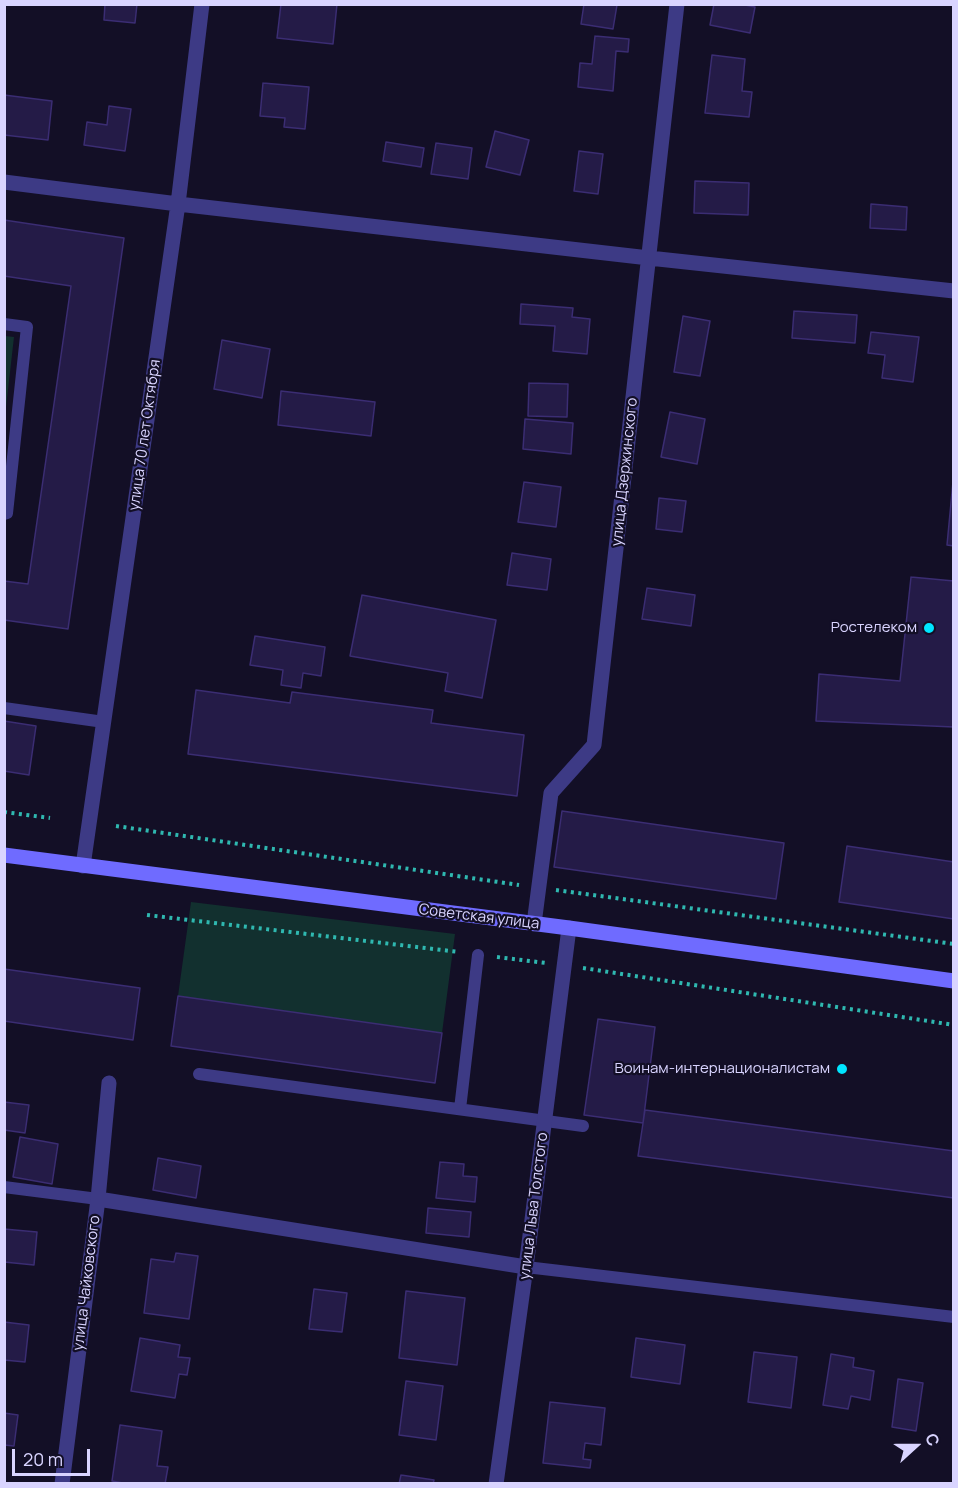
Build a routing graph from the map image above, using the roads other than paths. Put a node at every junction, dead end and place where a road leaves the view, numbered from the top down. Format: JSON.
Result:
{"nodes":[{"id":1,"x":202,"y":4,"type":"edge"},
{"id":2,"x":677,"y":4,"type":"edge"},
{"id":3,"x":4,"y":182,"type":"edge"},
{"id":4,"x":178,"y":204,"type":"junction"},
{"id":5,"x":649,"y":258,"type":"junction"},
{"id":6,"x":954,"y":291,"type":"edge"},
{"id":7,"x":4,"y":324,"type":"edge"},
{"id":8,"x":4,"y":514,"type":"edge"},
{"id":9,"x":4,"y":708,"type":"edge"},
{"id":10,"x":104,"y":722,"type":"junction"},
{"id":11,"x":4,"y":855,"type":"edge"},
{"id":12,"x":83,"y":866,"type":"junction"},
{"id":13,"x":534,"y":924,"type":"junction"},
{"id":14,"x":569,"y":928,"type":"junction"},
{"id":15,"x":478,"y":955,"type":"road end"},
{"id":16,"x":954,"y":981,"type":"edge"},
{"id":17,"x":199,"y":1074,"type":"dead end"},
{"id":18,"x":109,"y":1083,"type":"dead end"},
{"id":19,"x":460,"y":1109,"type":"junction"},
{"id":20,"x":545,"y":1120,"type":"junction"},
{"id":21,"x":583,"y":1126,"type":"dead end"},
{"id":22,"x":4,"y":1187,"type":"edge"},
{"id":23,"x":98,"y":1199,"type":"junction"},
{"id":24,"x":526,"y":1267,"type":"junction"},
{"id":25,"x":954,"y":1317,"type":"edge"},
{"id":26,"x":62,"y":1484,"type":"edge"},
{"id":27,"x":496,"y":1484,"type":"edge"}],
"edges":[{"from":1,"to":4,"type":"street","name":"улица 70 лет Октября"},
{"from":2,"to":5,"type":"street","name":"улица Дзержинского"},
{"from":3,"to":4,"type":"street"},
{"from":4,"to":5,"type":"street"},
{"from":4,"to":10,"type":"street","name":"улица 70 лет Октября"},
{"from":5,"to":6,"type":"street"},
{"from":5,"to":13,"type":"street","name":"улица Дзержинского"},
{"from":7,"to":8,"type":"lane"},
{"from":9,"to":10,"type":"lane"},
{"from":10,"to":12,"type":"street","name":"улица 70 лет Октября"},
{"from":11,"to":12,"type":"main road","name":"Советская улица"},
{"from":12,"to":13,"type":"main road","name":"Советская улица"},
{"from":13,"to":14,"type":"main road","name":"Советская улица"},
{"from":14,"to":16,"type":"main road","name":"Советская улица"},
{"from":14,"to":20,"type":"street","name":"улица Льва Толстого"},
{"from":15,"to":19,"type":"lane"},
{"from":17,"to":19,"type":"lane"},
{"from":18,"to":23,"type":"street","name":"улица Чайковского"},
{"from":19,"to":20,"type":"lane"},
{"from":20,"to":21,"type":"lane"},
{"from":20,"to":24,"type":"street","name":"улица Льва Толстого"},
{"from":22,"to":23,"type":"lane"},
{"from":23,"to":24,"type":"street"},
{"from":23,"to":26,"type":"street","name":"улица Чайковского"},
{"from":24,"to":25,"type":"lane"},
{"from":24,"to":27,"type":"street","name":"улица Льва Толстого"}]}
